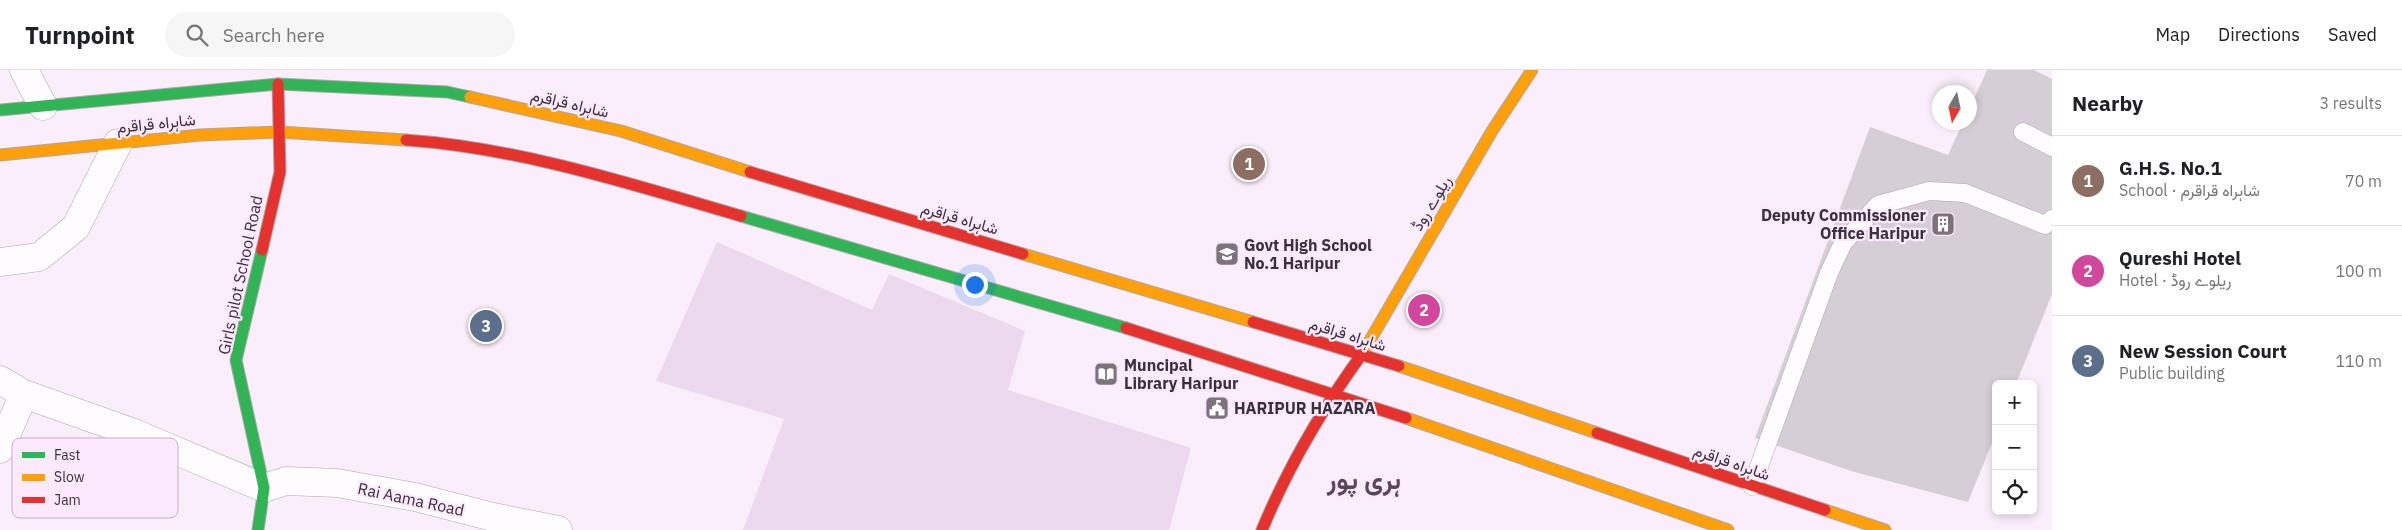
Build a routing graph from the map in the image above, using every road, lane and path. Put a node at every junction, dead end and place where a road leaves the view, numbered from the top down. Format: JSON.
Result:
{"nodes":[{"id":1,"x":24,"y":70,"type":"edge"},
{"id":2,"x":1532,"y":70,"type":"edge"},
{"id":3,"x":278,"y":84,"type":"junction"},
{"id":4,"x":42,"y":106,"type":"junction"},
{"id":5,"x":0,"y":110,"type":"edge"},
{"id":6,"x":279,"y":132,"type":"junction"},
{"id":7,"x":2023,"y":132,"type":"dead end"},
{"id":8,"x":118,"y":143,"type":"junction"},
{"id":9,"x":2052,"y":147,"type":"edge"},
{"id":10,"x":0,"y":155,"type":"edge"},
{"id":11,"x":2052,"y":219,"type":"edge"},
{"id":12,"x":0,"y":262,"type":"edge"},
{"id":13,"x":1362,"y":354,"type":"junction"},
{"id":14,"x":0,"y":380,"type":"edge"},
{"id":15,"x":1333,"y":393,"type":"junction"},
{"id":16,"x":24,"y":394,"type":"junction"},
{"id":17,"x":146,"y":438,"type":"edge"},
{"id":18,"x":0,"y":449,"type":"edge"},
{"id":19,"x":178,"y":452,"type":"edge"},
{"id":20,"x":1752,"y":486,"type":"junction"},
{"id":21,"x":264,"y":488,"type":"junction"},
{"id":22,"x":258,"y":530,"type":"edge"},
{"id":23,"x":558,"y":530,"type":"edge"},
{"id":24,"x":1262,"y":530,"type":"edge"},
{"id":25,"x":1728,"y":530,"type":"edge"},
{"id":26,"x":1885,"y":530,"type":"edge"}],
"edges":[{"from":1,"to":4,"type":"street"},
{"from":2,"to":13,"type":"main road","name":"ریلوے روڈ"},
{"from":3,"to":4,"type":"main road","name":"شاہراہ قراقرم"},
{"from":3,"to":6,"type":"main road","name":"Girls pilot School Road"},
{"from":3,"to":13,"type":"main road","name":"شاہراہ قراقرم"},
{"from":4,"to":5,"type":"main road","name":"شاہراہ قراقرم"},
{"from":6,"to":8,"type":"main road","name":"شاہراہ قراقرم"},
{"from":6,"to":15,"type":"main road","name":"شاہراہ قراقرم"},
{"from":6,"to":21,"type":"main road","name":"Girls pilot School Road"},
{"from":7,"to":9,"type":"lane"},
{"from":8,"to":10,"type":"main road","name":"شاہراہ قراقرم"},
{"from":8,"to":12,"type":"street"},
{"from":11,"to":20,"type":"lane"},
{"from":13,"to":15,"type":"main road","name":"ریلوے روڈ"},
{"from":13,"to":20,"type":"main road","name":"شاہراہ قراقرم"},
{"from":14,"to":16,"type":"street"},
{"from":15,"to":24,"type":"main road","name":"ریلوے روڈ"},
{"from":15,"to":25,"type":"main road","name":"شاہراہ قراقرم"},
{"from":16,"to":17,"type":"street"},
{"from":16,"to":18,"type":"street"},
{"from":19,"to":21,"type":"street"},
{"from":20,"to":26,"type":"main road","name":"شاہراہ قراقرم"},
{"from":21,"to":22,"type":"main road","name":"Girls pilot School Road"},
{"from":21,"to":23,"type":"street","name":"Rai Aama Road"}]}
